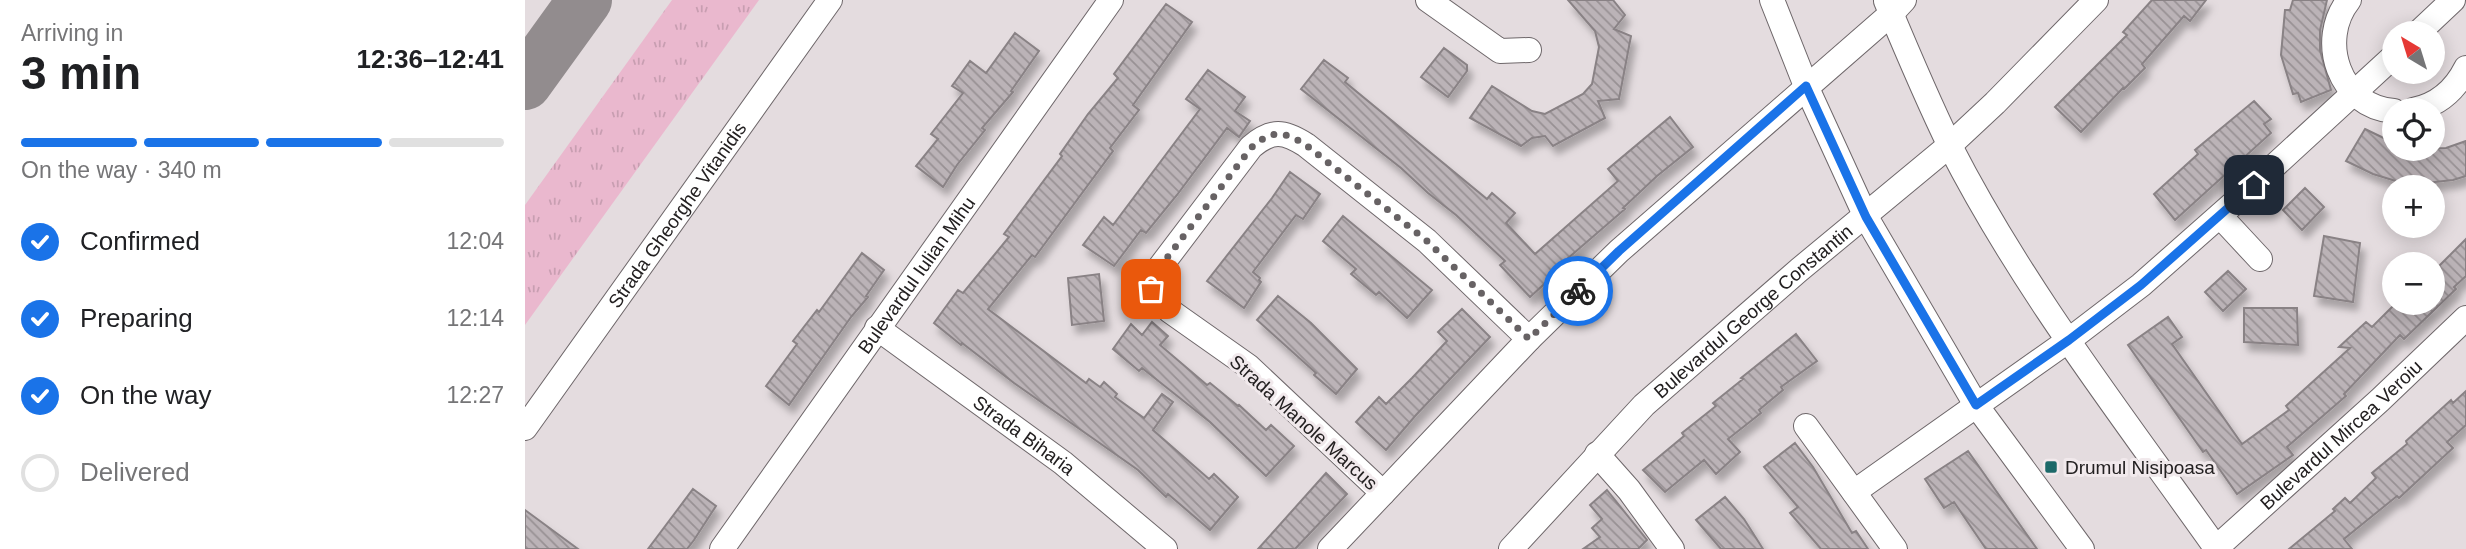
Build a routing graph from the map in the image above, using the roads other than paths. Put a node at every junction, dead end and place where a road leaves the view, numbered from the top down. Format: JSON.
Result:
{"nodes":[{"id":1,"x":830,"y":0,"type":"edge"},
{"id":2,"x":1111,"y":0,"type":"edge"},
{"id":3,"x":1428,"y":0,"type":"edge"},
{"id":4,"x":1772,"y":0,"type":"edge"},
{"id":5,"x":2096,"y":0,"type":"edge"},
{"id":6,"x":2349,"y":0,"type":"edge"},
{"id":7,"x":2455,"y":0,"type":"edge"},
{"id":8,"x":1894,"y":4,"type":"edge"},
{"id":9,"x":2466,"y":17,"type":"edge"},
{"id":10,"x":2431,"y":21,"type":"edge"},
{"id":11,"x":1529,"y":50,"type":"dead end"},
{"id":12,"x":2382,"y":67,"type":"edge"},
{"id":13,"x":2462,"y":83,"type":"edge"},
{"id":14,"x":1806,"y":86,"type":"junction"},
{"id":15,"x":2353,"y":93,"type":"junction"},
{"id":16,"x":2442,"y":98,"type":"edge"},
{"id":17,"x":2382,"y":108,"type":"edge"},
{"id":18,"x":1950,"y":145,"type":"junction"},
{"id":19,"x":2220,"y":216,"type":"junction"},
{"id":20,"x":1866,"y":217,"type":"junction"},
{"id":21,"x":2260,"y":260,"type":"dead end"},
{"id":22,"x":2466,"y":318,"type":"edge"},
{"id":23,"x":877,"y":328,"type":"junction"},
{"id":24,"x":1529,"y":339,"type":"junction"},
{"id":25,"x":2069,"y":340,"type":"junction"},
{"id":26,"x":1976,"y":405,"type":"junction"},
{"id":27,"x":1807,"y":426,"type":"dead end"},
{"id":28,"x":525,"y":428,"type":"edge"},
{"id":29,"x":1597,"y":454,"type":"junction"},
{"id":30,"x":1854,"y":492,"type":"junction"},
{"id":31,"x":1383,"y":494,"type":"junction"},
{"id":32,"x":2215,"y":548,"type":"edge"},
{"id":33,"x":722,"y":549,"type":"edge"},
{"id":34,"x":1165,"y":549,"type":"edge"},
{"id":35,"x":1330,"y":549,"type":"edge"},
{"id":36,"x":1511,"y":549,"type":"edge"},
{"id":37,"x":1672,"y":549,"type":"edge"},
{"id":38,"x":1895,"y":549,"type":"edge"},
{"id":39,"x":2082,"y":549,"type":"edge"}],
"edges":[{"from":1,"to":28,"type":"street","name":"Strada Gheorghe Vitanidis"},
{"from":2,"to":23,"type":"street","name":"Bulevardul Iulian Mihu"},
{"from":3,"to":11,"type":"street"},
{"from":4,"to":14,"type":"street"},
{"from":5,"to":18,"type":"street","name":"Bulevardul George Constantin"},
{"from":6,"to":15,"type":"street"},
{"from":7,"to":9,"type":"street"},
{"from":7,"to":10,"type":"street"},
{"from":8,"to":14,"type":"street"},
{"from":8,"to":18,"type":"street"},
{"from":12,"to":15,"type":"street"},
{"from":13,"to":16,"type":"street"},
{"from":14,"to":20,"type":"street"},
{"from":14,"to":24,"type":"street"},
{"from":15,"to":17,"type":"street"},
{"from":15,"to":19,"type":"street"},
{"from":18,"to":20,"type":"street","name":"Bulevardul George Constantin"},
{"from":18,"to":25,"type":"street"},
{"from":19,"to":21,"type":"street"},
{"from":19,"to":25,"type":"street"},
{"from":20,"to":26,"type":"street"},
{"from":20,"to":29,"type":"street","name":"Bulevardul George Constantin"},
{"from":22,"to":32,"type":"street","name":"Bulevardul Mircea Veroiu"},
{"from":23,"to":33,"type":"street","name":"Bulevardul Iulian Mihu"},
{"from":23,"to":34,"type":"street","name":"Strada Biharia"},
{"from":24,"to":31,"type":"street"},
{"from":24,"to":31,"type":"street","name":"Strada Manole Marcus"},
{"from":25,"to":26,"type":"street"},
{"from":25,"to":32,"type":"street"},
{"from":26,"to":30,"type":"street"},
{"from":26,"to":39,"type":"street"},
{"from":27,"to":30,"type":"street"},
{"from":29,"to":36,"type":"street","name":"Bulevardul George Constantin"},
{"from":29,"to":37,"type":"street"},
{"from":30,"to":38,"type":"street"},
{"from":31,"to":35,"type":"street"}]}
